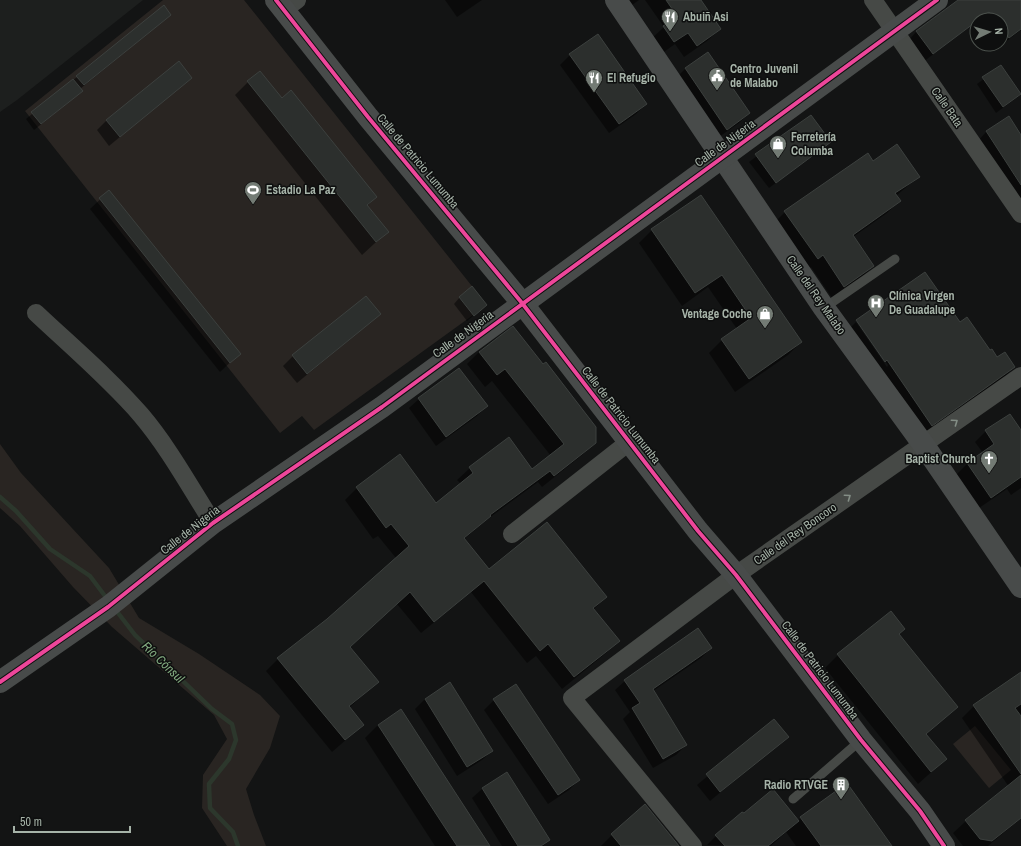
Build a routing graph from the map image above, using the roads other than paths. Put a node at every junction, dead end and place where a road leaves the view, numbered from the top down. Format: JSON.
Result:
{"nodes":[{"id":1,"x":616,"y":0,"type":"edge"},
{"id":2,"x":873,"y":0,"type":"edge"},
{"id":3,"x":937,"y":0,"type":"edge"},
{"id":4,"x":285,"y":3,"type":"edge"},
{"id":5,"x":894,"y":32,"type":"junction"},
{"id":6,"x":722,"y":158,"type":"junction"},
{"id":7,"x":1021,"y":214,"type":"edge"},
{"id":8,"x":895,"y":259,"type":"dead end"},
{"id":9,"x":522,"y":303,"type":"junction"},
{"id":10,"x":824,"y":308,"type":"junction"},
{"id":11,"x":36,"y":313,"type":"dead end"},
{"id":12,"x":1021,"y":376,"type":"edge"},
{"id":13,"x":629,"y":442,"type":"junction"},
{"id":14,"x":923,"y":444,"type":"junction"},
{"id":15,"x":213,"y":523,"type":"junction"},
{"id":16,"x":512,"y":534,"type":"dead end"},
{"id":17,"x":736,"y":576,"type":"junction"},
{"id":18,"x":1021,"y":587,"type":"edge"},
{"id":19,"x":0,"y":682,"type":"edge"},
{"id":20,"x":861,"y":740,"type":"junction"},
{"id":21,"x":793,"y":799,"type":"dead end"},
{"id":22,"x":693,"y":846,"type":"edge"},
{"id":23,"x":944,"y":846,"type":"edge"}],
"edges":[{"from":1,"to":6,"type":"street","name":"Calle del Rey Malabo"},
{"from":2,"to":5,"type":"street","name":"Calle Bata"},
{"from":3,"to":5,"type":"street","name":"Calle de Nigeria"},
{"from":4,"to":9,"type":"street","name":"Calle de Patricio Lumumba"},
{"from":5,"to":6,"type":"street","name":"Calle de Nigeria"},
{"from":5,"to":7,"type":"street","name":"Calle Bata"},
{"from":6,"to":9,"type":"street","name":"Calle de Nigeria"},
{"from":6,"to":10,"type":"street","name":"Calle del Rey Malabo"},
{"from":8,"to":10,"type":"lane"},
{"from":9,"to":13,"type":"street","name":"Calle de Patricio Lumumba"},
{"from":9,"to":15,"type":"street","name":"Calle de Nigeria"},
{"from":10,"to":14,"type":"street","name":"Calle del Rey Malabo"},
{"from":11,"to":15,"type":"street"},
{"from":14,"to":12,"type":"street","name":"Calle del Rey Boncoro","one_way":true},
{"from":13,"to":16,"type":"street"},
{"from":13,"to":17,"type":"street","name":"Calle de Patricio Lumumba"},
{"from":17,"to":14,"type":"street","name":"Calle del Rey Boncoro","one_way":true},
{"from":14,"to":18,"type":"street","name":"Calle del Rey Malabo"},
{"from":15,"to":19,"type":"street","name":"Calle de Nigeria"},
{"from":17,"to":20,"type":"street","name":"Calle de Patricio Lumumba"},
{"from":17,"to":22,"type":"street","name":"Calle del Rey Boncoro"},
{"from":20,"to":21,"type":"lane"},
{"from":20,"to":23,"type":"street","name":"Calle de Patricio Lumumba"}]}
